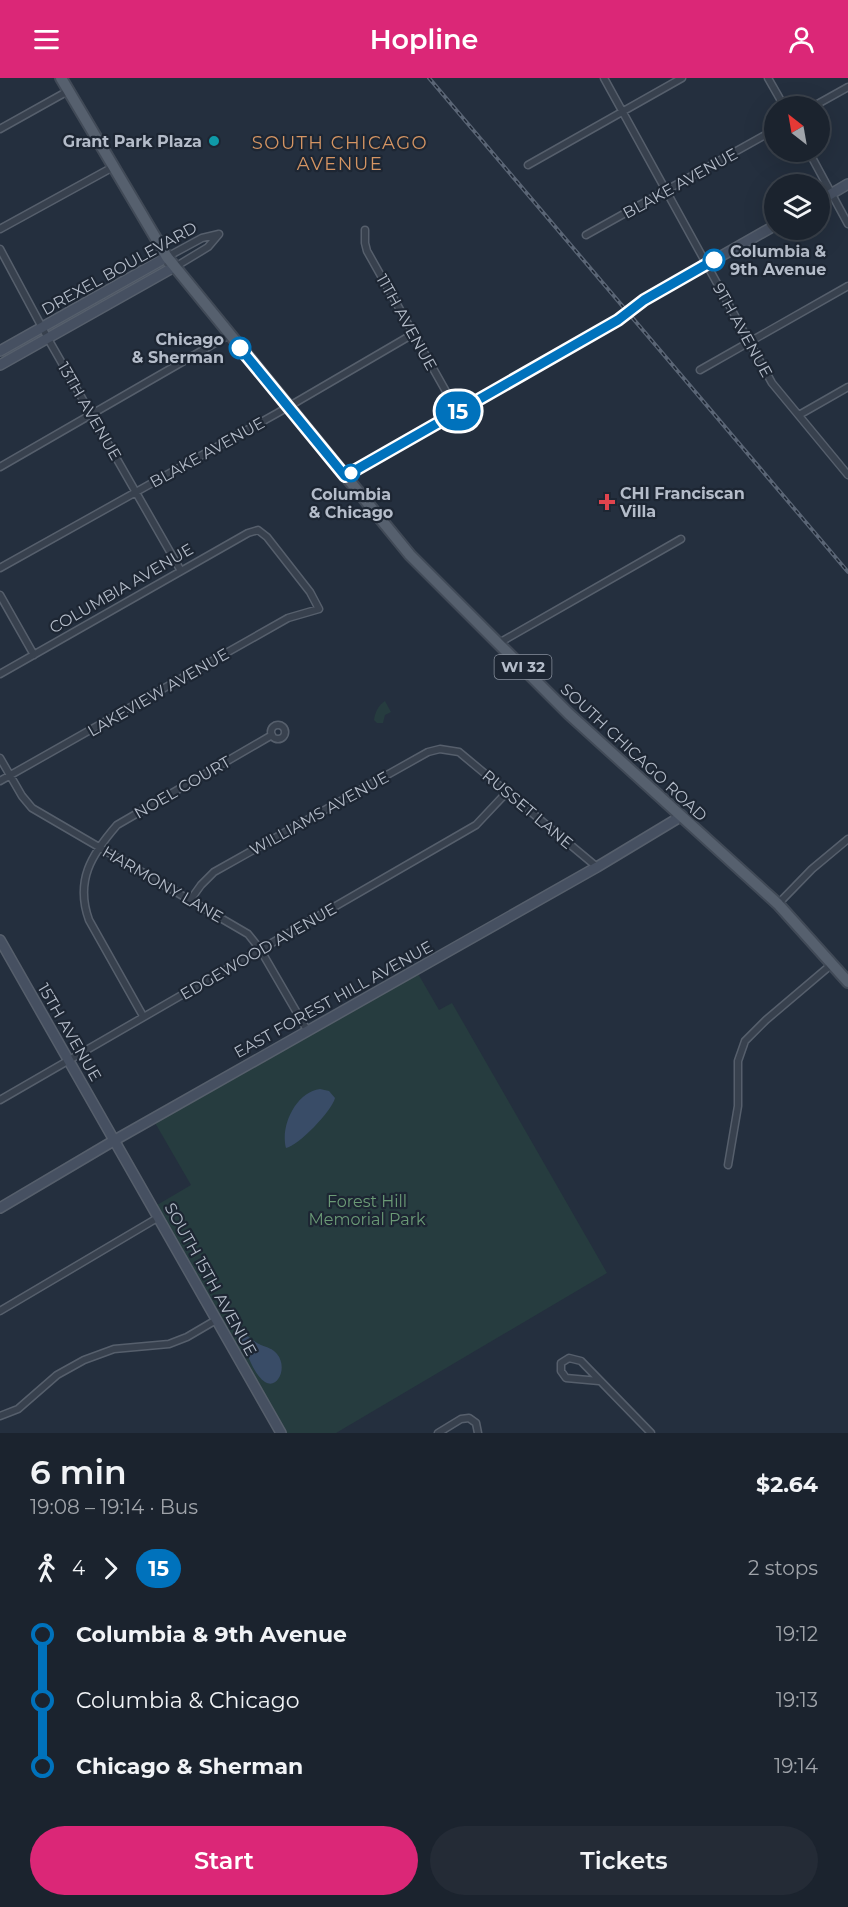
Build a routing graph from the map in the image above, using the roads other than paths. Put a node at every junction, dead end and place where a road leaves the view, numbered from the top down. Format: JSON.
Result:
{"nodes":[{"id":1,"x":61,"y":78,"type":"edge"},
{"id":2,"x":604,"y":78,"type":"edge"},
{"id":3,"x":682,"y":78,"type":"edge"},
{"id":4,"x":768,"y":78,"type":"edge"},
{"id":5,"x":848,"y":87,"type":"edge"},
{"id":6,"x":68,"y":91,"type":"junction"},
{"id":7,"x":778,"y":96,"type":"edge"},
{"id":8,"x":830,"y":97,"type":"edge"},
{"id":9,"x":622,"y":111,"type":"junction"},
{"id":10,"x":0,"y":129,"type":"edge"},
{"id":11,"x":764,"y":135,"type":"edge"},
{"id":12,"x":814,"y":162,"type":"edge"},
{"id":13,"x":528,"y":165,"type":"dead end"},
{"id":14,"x":113,"y":167,"type":"junction"},
{"id":15,"x":848,"y":184,"type":"edge"},
{"id":16,"x":666,"y":191,"type":"junction"},
{"id":17,"x":832,"y":194,"type":"junction"},
{"id":18,"x":848,"y":224,"type":"edge"},
{"id":19,"x":0,"y":229,"type":"edge"},
{"id":20,"x":365,"y":230,"type":"dead end"},
{"id":21,"x":764,"y":232,"type":"edge"},
{"id":22,"x":586,"y":236,"type":"dead end"},
{"id":23,"x":0,"y":249,"type":"edge"},
{"id":24,"x":167,"y":257,"type":"junction"},
{"id":25,"x":707,"y":264,"type":"junction"},
{"id":26,"x":174,"y":267,"type":"junction"},
{"id":27,"x":848,"y":286,"type":"edge"},
{"id":28,"x":42,"y":327,"type":"junction"},
{"id":29,"x":413,"y":334,"type":"junction"},
{"id":30,"x":229,"y":335,"type":"junction"},
{"id":31,"x":48,"y":338,"type":"junction"},
{"id":32,"x":750,"y":343,"type":"junction"},
{"id":33,"x":0,"y":351,"type":"edge"},
{"id":34,"x":0,"y":365,"type":"edge"},
{"id":35,"x":700,"y":370,"type":"dead end"},
{"id":36,"x":848,"y":387,"type":"edge"},
{"id":37,"x":288,"y":406,"type":"junction"},
{"id":38,"x":457,"y":411,"type":"junction"},
{"id":39,"x":92,"y":415,"type":"junction"},
{"id":40,"x":799,"y":415,"type":"junction"},
{"id":41,"x":0,"y":467,"type":"edge"},
{"id":42,"x":848,"y":475,"type":"edge"},
{"id":43,"x":345,"y":476,"type":"junction"},
{"id":44,"x":137,"y":492,"type":"junction"},
{"id":45,"x":681,"y":539,"type":"dead end"},
{"id":46,"x":0,"y":568,"type":"edge"},
{"id":47,"x":181,"y":571,"type":"junction"},
{"id":48,"x":0,"y":595,"type":"edge"},
{"id":49,"x":319,"y":609,"type":"joint"},
{"id":50,"x":499,"y":643,"type":"junction"},
{"id":51,"x":34,"y":655,"type":"junction"},
{"id":52,"x":0,"y":674,"type":"edge"},
{"id":53,"x":272,"y":735,"type":"dead end"},
{"id":54,"x":459,"y":752,"type":"joint"},
{"id":55,"x":0,"y":758,"type":"edge"},
{"id":56,"x":10,"y":776,"type":"junction"},
{"id":57,"x":0,"y":781,"type":"edge"},
{"id":58,"x":507,"y":792,"type":"junction"},
{"id":59,"x":680,"y":817,"type":"junction"},
{"id":60,"x":848,"y":839,"type":"edge"},
{"id":61,"x":100,"y":848,"type":"junction"},
{"id":62,"x":597,"y":867,"type":"junction"},
{"id":63,"x":191,"y":899,"type":"junction"},
{"id":64,"x":778,"y":904,"type":"junction"},
{"id":65,"x":0,"y":940,"type":"edge"},
{"id":66,"x":260,"y":949,"type":"junction"},
{"id":67,"x":833,"y":963,"type":"junction"},
{"id":68,"x":848,"y":982,"type":"edge"},
{"id":69,"x":143,"y":1016,"type":"junction"},
{"id":70,"x":307,"y":1030,"type":"junction"},
{"id":71,"x":69,"y":1060,"type":"junction"},
{"id":72,"x":0,"y":1100,"type":"edge"},
{"id":73,"x":115,"y":1140,"type":"junction"},
{"id":74,"x":728,"y":1165,"type":"dead end"},
{"id":75,"x":0,"y":1208,"type":"edge"},
{"id":76,"x":159,"y":1217,"type":"junction"},
{"id":77,"x":0,"y":1311,"type":"edge"},
{"id":78,"x":216,"y":1320,"type":"junction"},
{"id":79,"x":599,"y":1381,"type":"junction"},
{"id":80,"x":0,"y":1416,"type":"edge"},
{"id":81,"x":281,"y":1433,"type":"edge"},
{"id":82,"x":438,"y":1433,"type":"edge"},
{"id":83,"x":478,"y":1433,"type":"edge"},
{"id":84,"x":651,"y":1433,"type":"edge"}],
"edges":[{"from":1,"to":6,"type":"main road","name":"SOUTH CHICAGO ROAD","number":"WI 32"},
{"from":2,"to":9,"type":"street","name":"9TH AVENUE"},
{"from":3,"to":9,"type":"street"},
{"from":4,"to":7,"type":"street"},
{"from":5,"to":8,"type":"street"},
{"from":6,"to":10,"type":"street"},
{"from":6,"to":14,"type":"main road","name":"SOUTH CHICAGO ROAD","number":"WI 32"},
{"from":9,"to":13,"type":"street"},
{"from":9,"to":16,"type":"street","name":"9TH AVENUE"},
{"from":11,"to":16,"type":"street","name":"BLAKE AVENUE"},
{"from":12,"to":17,"type":"street"},
{"from":14,"to":19,"type":"street"},
{"from":14,"to":24,"type":"main road","name":"SOUTH CHICAGO ROAD","number":"WI 32"},
{"from":15,"to":17,"type":"street"},
{"from":16,"to":22,"type":"street","name":"BLAKE AVENUE"},
{"from":16,"to":25,"type":"street","name":"9TH AVENUE"},
{"from":17,"to":18,"type":"street"},
{"from":20,"to":29,"type":"street","name":"11TH AVENUE"},
{"from":21,"to":25,"type":"street"},
{"from":23,"to":28,"type":"street","name":"13TH AVENUE"},
{"from":24,"to":26,"type":"main road","name":"SOUTH CHICAGO ROAD","number":"WI 32"},
{"from":24,"to":26,"type":"street","name":"DREXEL BOULEVARD"},
{"from":24,"to":28,"type":"street","name":"DREXEL BOULEVARD"},
{"from":25,"to":32,"type":"street","name":"9TH AVENUE"},
{"from":25,"to":38,"type":"street"},
{"from":26,"to":30,"type":"main road","name":"SOUTH CHICAGO ROAD","number":"WI 32"},
{"from":26,"to":31,"type":"street","name":"DREXEL BOULEVARD"},
{"from":27,"to":32,"type":"street"},
{"from":28,"to":31,"type":"street","name":"13TH AVENUE"},
{"from":28,"to":33,"type":"street","name":"DREXEL BOULEVARD"},
{"from":29,"to":37,"type":"street","name":"BLAKE AVENUE"},
{"from":29,"to":38,"type":"street","name":"11TH AVENUE"},
{"from":30,"to":37,"type":"main road","name":"SOUTH CHICAGO ROAD","number":"WI 32"},
{"from":30,"to":39,"type":"street"},
{"from":31,"to":34,"type":"street","name":"DREXEL BOULEVARD"},
{"from":31,"to":39,"type":"street","name":"13TH AVENUE"},
{"from":32,"to":35,"type":"street"},
{"from":32,"to":40,"type":"street","name":"9TH AVENUE"},
{"from":36,"to":40,"type":"street"},
{"from":37,"to":43,"type":"main road","name":"SOUTH CHICAGO ROAD","number":"WI 32"},
{"from":37,"to":44,"type":"street","name":"BLAKE AVENUE"},
{"from":38,"to":43,"type":"street"},
{"from":39,"to":41,"type":"street"},
{"from":39,"to":44,"type":"street","name":"13TH AVENUE"},
{"from":40,"to":42,"type":"street","name":"9TH AVENUE"},
{"from":43,"to":50,"type":"main road","name":"SOUTH CHICAGO ROAD","number":"WI 32"},
{"from":44,"to":46,"type":"street","name":"BLAKE AVENUE"},
{"from":44,"to":47,"type":"street","name":"13TH AVENUE"},
{"from":45,"to":50,"type":"street"},
{"from":47,"to":49,"type":"street","name":"COLUMBIA AVENUE"},
{"from":47,"to":51,"type":"street","name":"COLUMBIA AVENUE"},
{"from":48,"to":51,"type":"street"},
{"from":49,"to":56,"type":"street","name":"LAKEVIEW AVENUE"},
{"from":50,"to":59,"type":"main road","name":"SOUTH CHICAGO ROAD","number":"WI 32"},
{"from":51,"to":52,"type":"street","name":"COLUMBIA AVENUE"},
{"from":53,"to":61,"type":"street","name":"NOEL COURT"},
{"from":54,"to":58,"type":"street","name":"RUSSET LANE"},
{"from":54,"to":63,"type":"street","name":"WILLIAMS AVENUE"},
{"from":55,"to":56,"type":"street","name":"HARMONY LANE"},
{"from":56,"to":57,"type":"street","name":"LAKEVIEW AVENUE"},
{"from":56,"to":61,"type":"street","name":"HARMONY LANE"},
{"from":58,"to":62,"type":"street","name":"RUSSET LANE"},
{"from":58,"to":66,"type":"street","name":"EDGEWOOD AVENUE"},
{"from":59,"to":62,"type":"street","name":"EAST FOREST HILL AVENUE"},
{"from":59,"to":64,"type":"main road","name":"SOUTH CHICAGO ROAD","number":"WI 32"},
{"from":60,"to":64,"type":"street"},
{"from":61,"to":63,"type":"street","name":"HARMONY LANE"},
{"from":61,"to":69,"type":"street","name":"NOEL COURT"},
{"from":62,"to":70,"type":"street","name":"EAST FOREST HILL AVENUE"},
{"from":63,"to":66,"type":"street","name":"HARMONY LANE"},
{"from":64,"to":67,"type":"main road","name":"SOUTH CHICAGO ROAD","number":"WI 32"},
{"from":65,"to":71,"type":"street","name":"15TH AVENUE"},
{"from":66,"to":69,"type":"street","name":"EDGEWOOD AVENUE"},
{"from":66,"to":70,"type":"street","name":"HARMONY LANE"},
{"from":67,"to":68,"type":"main road","name":"SOUTH CHICAGO ROAD","number":"WI 32"},
{"from":67,"to":74,"type":"street"},
{"from":69,"to":71,"type":"street","name":"EDGEWOOD AVENUE"},
{"from":70,"to":73,"type":"street","name":"EAST FOREST HILL AVENUE"},
{"from":71,"to":72,"type":"street","name":"EDGEWOOD AVENUE"},
{"from":71,"to":73,"type":"street","name":"15TH AVENUE"},
{"from":73,"to":75,"type":"street","name":"EAST FOREST HILL AVENUE"},
{"from":73,"to":76,"type":"street","name":"SOUTH 15TH AVENUE"},
{"from":76,"to":77,"type":"street"},
{"from":76,"to":78,"type":"street","name":"SOUTH 15TH AVENUE"},
{"from":78,"to":80,"type":"street"},
{"from":78,"to":81,"type":"street","name":"SOUTH 15TH AVENUE"},
{"from":79,"to":79,"type":"street"},
{"from":79,"to":84,"type":"street"},
{"from":82,"to":83,"type":"street"}]}
